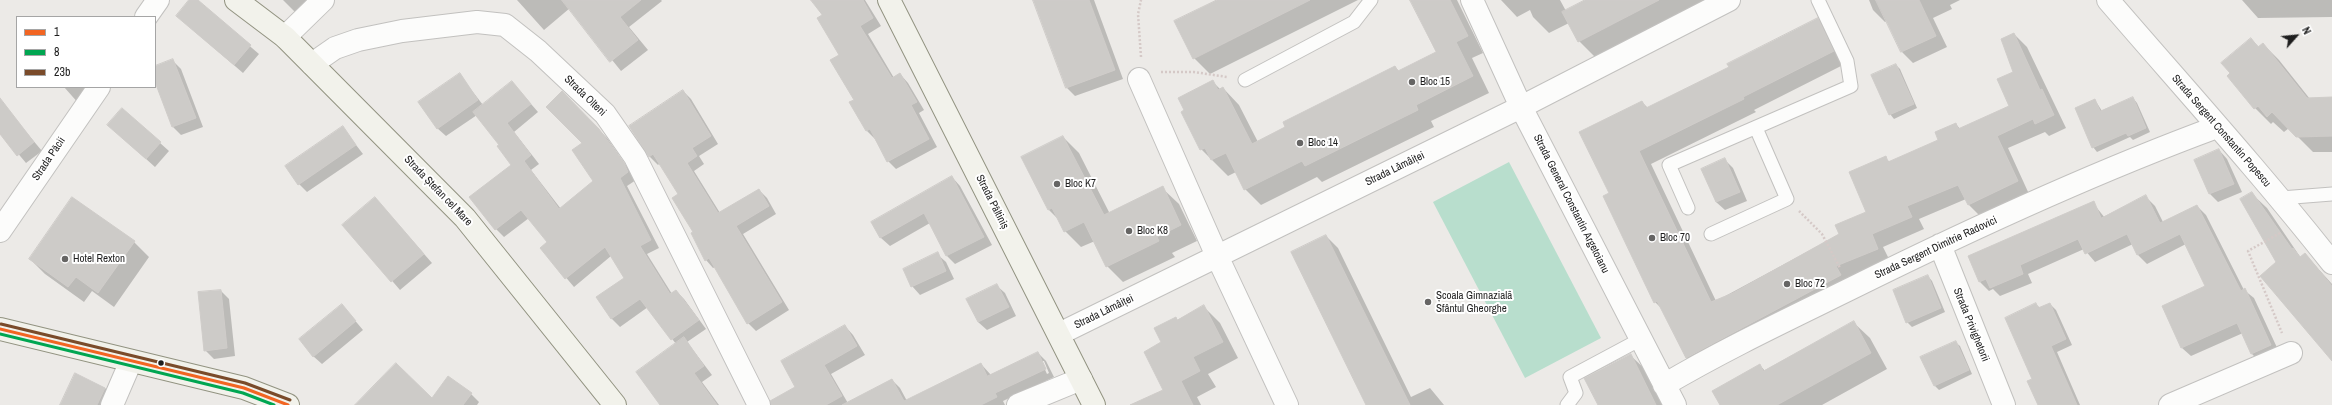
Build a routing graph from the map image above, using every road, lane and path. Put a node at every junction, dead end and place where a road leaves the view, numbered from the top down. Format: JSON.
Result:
{"nodes":[{"id":1,"x":158,"y":0,"type":"edge"},
{"id":2,"x":236,"y":0,"type":"edge"},
{"id":3,"x":323,"y":0,"type":"edge"},
{"id":4,"x":889,"y":0,"type":"edge"},
{"id":5,"x":1141,"y":0,"type":"edge"},
{"id":6,"x":1371,"y":0,"type":"edge"},
{"id":7,"x":1472,"y":0,"type":"edge"},
{"id":8,"x":1729,"y":0,"type":"edge"},
{"id":9,"x":1818,"y":0,"type":"edge"},
{"id":10,"x":2108,"y":0,"type":"edge"},
{"id":11,"x":147,"y":16,"type":"edge"},
{"id":12,"x":285,"y":37,"type":"junction"},
{"id":13,"x":312,"y":64,"type":"junction"},
{"id":14,"x":1139,"y":79,"type":"junction"},
{"id":15,"x":1246,"y":80,"type":"joint"},
{"id":16,"x":98,"y":88,"type":"edge"},
{"id":17,"x":1521,"y":106,"type":"junction"},
{"id":18,"x":1756,"y":128,"type":"junction"},
{"id":19,"x":2217,"y":128,"type":"junction"},
{"id":20,"x":2332,"y":194,"type":"edge"},
{"id":21,"x":2281,"y":198,"type":"junction"},
{"id":22,"x":1787,"y":199,"type":"junction"},
{"id":23,"x":1688,"y":208,"type":"dead end"},
{"id":24,"x":2300,"y":222,"type":"junction"},
{"id":25,"x":0,"y":231,"type":"edge"},
{"id":26,"x":1711,"y":234,"type":"dead end"},
{"id":27,"x":1940,"y":245,"type":"junction"},
{"id":28,"x":1217,"y":256,"type":"junction"},
{"id":29,"x":2332,"y":263,"type":"edge"},
{"id":30,"x":1850,"y":289,"type":"junction"},
{"id":31,"x":0,"y":330,"type":"edge"},
{"id":32,"x":1059,"y":334,"type":"junction"},
{"id":33,"x":1641,"y":339,"type":"junction"},
{"id":34,"x":2291,"y":353,"type":"joint"},
{"id":35,"x":132,"y":361,"type":"junction"},
{"id":36,"x":1081,"y":379,"type":"junction"},
{"id":37,"x":1664,"y":385,"type":"junction"},
{"id":38,"x":112,"y":405,"type":"edge"},
{"id":39,"x":288,"y":405,"type":"edge"},
{"id":40,"x":615,"y":405,"type":"edge"},
{"id":41,"x":759,"y":405,"type":"edge"},
{"id":42,"x":1018,"y":405,"type":"edge"},
{"id":43,"x":1094,"y":405,"type":"edge"},
{"id":44,"x":1287,"y":405,"type":"edge"},
{"id":45,"x":1567,"y":405,"type":"edge"},
{"id":46,"x":1675,"y":405,"type":"edge"},
{"id":47,"x":2004,"y":405,"type":"edge"},
{"id":48,"x":2170,"y":405,"type":"edge"}],
"edges":[{"from":1,"to":11,"type":"street"},
{"from":2,"to":12,"type":"street","name":"Strada Ștefan cel Mare"},
{"from":3,"to":12,"type":"street"},
{"from":4,"to":32,"type":"street","name":"Strada Păltiniș"},
{"from":5,"to":14,"type":"path"},
{"from":6,"to":15,"type":"lane"},
{"from":7,"to":17,"type":"street","name":"Strada General Constantin Argetoianu"},
{"from":8,"to":17,"type":"street","name":"Strada Lămâiței"},
{"from":9,"to":18,"type":"lane"},
{"from":10,"to":19,"type":"street","name":"Strada Sergent Constantin Popescu"},
{"from":12,"to":13,"type":"street","name":"Strada Ștefan cel Mare"},
{"from":13,"to":40,"type":"street","name":"Strada Ștefan cel Mare"},
{"from":13,"to":41,"type":"street","name":"Strada Olteni"},
{"from":14,"to":15,"type":"path"},
{"from":14,"to":28,"type":"street"},
{"from":16,"to":25,"type":"street","name":"Strada Păcii"},
{"from":17,"to":28,"type":"street","name":"Strada Lămâiței"},
{"from":17,"to":33,"type":"street","name":"Strada General Constantin Argetoianu"},
{"from":18,"to":22,"type":"lane"},
{"from":18,"to":23,"type":"lane"},
{"from":19,"to":21,"type":"street","name":"Strada Sergent Constantin Popescu"},
{"from":19,"to":27,"type":"street","name":"Strada Sergent Dimitrie Radovici"},
{"from":20,"to":21,"type":"lane"},
{"from":21,"to":24,"type":"street","name":"Strada Sergent Constantin Popescu"},
{"from":22,"to":26,"type":"lane"},
{"from":22,"to":30,"type":"path"},
{"from":24,"to":29,"type":"street","name":"Strada Sergent Constantin Popescu"},
{"from":24,"to":34,"type":"path"},
{"from":27,"to":30,"type":"street","name":"Strada Sergent Dimitrie Radovici"},
{"from":27,"to":47,"type":"street","name":"Strada Privighetorii"},
{"from":28,"to":32,"type":"street","name":"Strada Lămâiței"},
{"from":28,"to":44,"type":"street"},
{"from":30,"to":37,"type":"street","name":"Strada Sergent Dimitrie Radovici"},
{"from":31,"to":35,"type":"street"},
{"from":32,"to":36,"type":"street","name":"Strada Păltiniș"},
{"from":33,"to":37,"type":"street","name":"Strada General Constantin Argetoianu"},
{"from":33,"to":45,"type":"lane"},
{"from":34,"to":48,"type":"street"},
{"from":35,"to":38,"type":"street"},
{"from":35,"to":39,"type":"street"},
{"from":36,"to":42,"type":"street"},
{"from":36,"to":43,"type":"street","name":"Strada Păltiniș"},
{"from":37,"to":46,"type":"street","name":"Strada General Constantin Argetoianu"}]}
